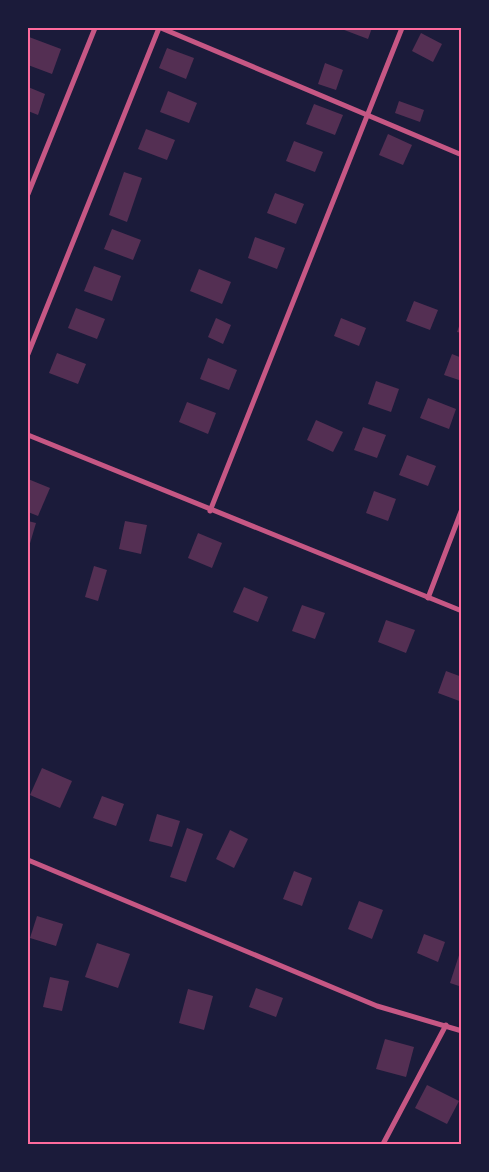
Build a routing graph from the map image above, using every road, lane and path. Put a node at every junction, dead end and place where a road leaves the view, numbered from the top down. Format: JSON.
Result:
{"nodes":[{"id":1,"x":95,"y":28,"type":"edge"},
{"id":2,"x":160,"y":28,"type":"edge"},
{"id":3,"x":402,"y":28,"type":"edge"},
{"id":4,"x":367,"y":115,"type":"junction"},
{"id":5,"x":462,"y":156,"type":"edge"},
{"id":6,"x":28,"y":194,"type":"edge"},
{"id":7,"x":28,"y":354,"type":"edge"},
{"id":8,"x":28,"y":435,"type":"edge"},
{"id":9,"x":462,"y":509,"type":"edge"},
{"id":10,"x":210,"y":511,"type":"junction"},
{"id":11,"x":428,"y":598,"type":"junction"},
{"id":12,"x":462,"y":611,"type":"edge"},
{"id":13,"x":28,"y":860,"type":"edge"},
{"id":14,"x":446,"y":1025,"type":"junction"},
{"id":15,"x":462,"y":1031,"type":"edge"},
{"id":16,"x":383,"y":1144,"type":"edge"}],
"edges":[{"from":1,"to":6,"type":"street"},
{"from":2,"to":4,"type":"street"},
{"from":2,"to":7,"type":"street"},
{"from":3,"to":4,"type":"street"},
{"from":4,"to":5,"type":"street"},
{"from":4,"to":10,"type":"street"},
{"from":8,"to":10,"type":"street"},
{"from":9,"to":11,"type":"street"},
{"from":10,"to":11,"type":"street"},
{"from":11,"to":12,"type":"street"},
{"from":13,"to":14,"type":"street"},
{"from":14,"to":15,"type":"street"},
{"from":14,"to":16,"type":"street"}]}
